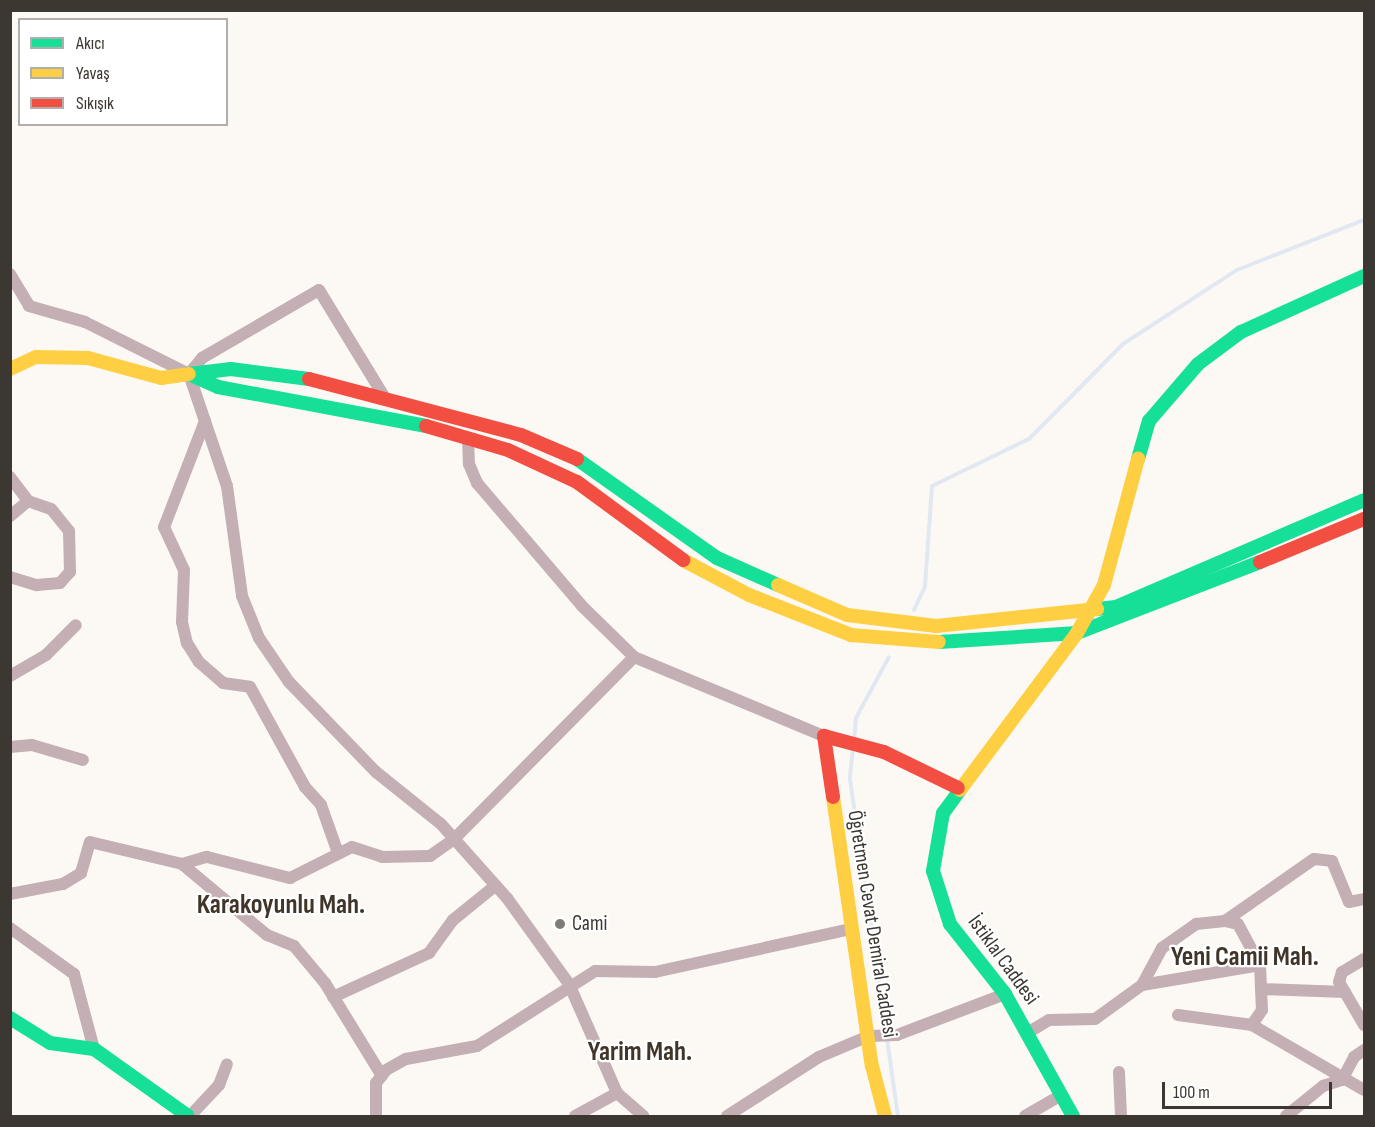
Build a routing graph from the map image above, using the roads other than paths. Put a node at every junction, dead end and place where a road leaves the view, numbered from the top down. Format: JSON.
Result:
{"nodes":[{"id":1,"x":10,"y":274,"type":"edge"},
{"id":2,"x":1365,"y":276,"type":"edge"},
{"id":3,"x":10,"y":369,"type":"edge"},
{"id":4,"x":189,"y":374,"type":"junction"},
{"id":5,"x":383,"y":394,"type":"junction"},
{"id":6,"x":205,"y":421,"type":"junction"},
{"id":7,"x":468,"y":438,"type":"junction"},
{"id":8,"x":10,"y":477,"type":"edge"},
{"id":9,"x":1365,"y":500,"type":"edge"},
{"id":10,"x":28,"y":501,"type":"junction"},
{"id":11,"x":10,"y":516,"type":"edge"},
{"id":12,"x":1365,"y":519,"type":"edge"},
{"id":13,"x":10,"y":577,"type":"edge"},
{"id":14,"x":1090,"y":612,"type":"junction"},
{"id":15,"x":76,"y":625,"type":"dead end"},
{"id":16,"x":1077,"y":633,"type":"junction"},
{"id":17,"x":634,"y":657,"type":"junction"},
{"id":18,"x":10,"y":676,"type":"edge"},
{"id":19,"x":824,"y":736,"type":"junction"},
{"id":20,"x":10,"y":747,"type":"edge"},
{"id":21,"x":83,"y":760,"type":"dead end"},
{"id":22,"x":958,"y":788,"type":"junction"},
{"id":23,"x":454,"y":839,"type":"junction"},
{"id":24,"x":338,"y":853,"type":"junction"},
{"id":25,"x":182,"y":864,"type":"junction"},
{"id":26,"x":496,"y":885,"type":"junction"},
{"id":27,"x":10,"y":894,"type":"edge"},
{"id":28,"x":1365,"y":899,"type":"edge"},
{"id":29,"x":1225,"y":921,"type":"junction"},
{"id":30,"x":10,"y":928,"type":"edge"},
{"id":31,"x":851,"y":929,"type":"junction"},
{"id":32,"x":1365,"y":959,"type":"edge"},
{"id":33,"x":1260,"y":964,"type":"junction"},
{"id":34,"x":569,"y":984,"type":"junction"},
{"id":35,"x":1142,"y":985,"type":"junction"},
{"id":36,"x":1261,"y":989,"type":"junction"},
{"id":37,"x":1345,"y":992,"type":"junction"},
{"id":38,"x":1005,"y":994,"type":"junction"},
{"id":39,"x":333,"y":997,"type":"junction"},
{"id":40,"x":1178,"y":1015,"type":"dead end"},
{"id":41,"x":10,"y":1018,"type":"edge"},
{"id":42,"x":1252,"y":1025,"type":"junction"},
{"id":43,"x":1365,"y":1025,"type":"edge"},
{"id":44,"x":1029,"y":1032,"type":"junction"},
{"id":45,"x":869,"y":1036,"type":"junction"},
{"id":46,"x":94,"y":1049,"type":"junction"},
{"id":47,"x":1365,"y":1050,"type":"edge"},
{"id":48,"x":227,"y":1064,"type":"dead end"},
{"id":49,"x":1119,"y":1072,"type":"dead end"},
{"id":50,"x":382,"y":1076,"type":"junction"},
{"id":51,"x":1342,"y":1080,"type":"junction"},
{"id":52,"x":1365,"y":1090,"type":"edge"},
{"id":53,"x":617,"y":1093,"type":"junction"},
{"id":54,"x":1059,"y":1096,"type":"junction"},
{"id":55,"x":189,"y":1116,"type":"edge"},
{"id":56,"x":376,"y":1116,"type":"edge"},
{"id":57,"x":575,"y":1116,"type":"edge"},
{"id":58,"x":643,"y":1116,"type":"edge"},
{"id":59,"x":727,"y":1116,"type":"edge"},
{"id":60,"x":885,"y":1116,"type":"edge"},
{"id":61,"x":1025,"y":1116,"type":"edge"},
{"id":62,"x":1073,"y":1116,"type":"edge"},
{"id":63,"x":1121,"y":1116,"type":"edge"},
{"id":64,"x":1286,"y":1116,"type":"edge"}],
"edges":[{"from":1,"to":4,"type":"street"},
{"from":2,"to":14,"type":"street","name":"İstiklal Caddesi"},
{"from":3,"to":4,"type":"street"},
{"from":4,"to":5,"type":"street"},
{"from":4,"to":5,"type":"street"},
{"from":4,"to":6,"type":"street"},
{"from":4,"to":7,"type":"street"},
{"from":5,"to":14,"type":"street"},
{"from":6,"to":23,"type":"street"},
{"from":6,"to":24,"type":"street"},
{"from":7,"to":16,"type":"street"},
{"from":7,"to":17,"type":"street"},
{"from":8,"to":10,"type":"street"},
{"from":9,"to":14,"type":"street"},
{"from":10,"to":11,"type":"street"},
{"from":10,"to":13,"type":"street"},
{"from":12,"to":16,"type":"street"},
{"from":14,"to":16,"type":"street","name":"İstiklal Caddesi"},
{"from":15,"to":18,"type":"street"},
{"from":16,"to":22,"type":"street","name":"İstiklal Caddesi"},
{"from":17,"to":19,"type":"street"},
{"from":17,"to":23,"type":"street"},
{"from":19,"to":22,"type":"street"},
{"from":19,"to":31,"type":"street","name":"Öğretmen Cevat Demiral Caddesi"},
{"from":20,"to":21,"type":"street"},
{"from":22,"to":38,"type":"street","name":"İstiklal Caddesi"},
{"from":23,"to":24,"type":"street"},
{"from":23,"to":26,"type":"street"},
{"from":24,"to":25,"type":"street"},
{"from":25,"to":27,"type":"street"},
{"from":25,"to":39,"type":"street"},
{"from":26,"to":34,"type":"street"},
{"from":26,"to":39,"type":"street"},
{"from":28,"to":29,"type":"street"},
{"from":29,"to":33,"type":"street"},
{"from":29,"to":35,"type":"street"},
{"from":30,"to":46,"type":"street"},
{"from":31,"to":34,"type":"street"},
{"from":31,"to":45,"type":"street","name":"Öğretmen Cevat Demiral Caddesi"},
{"from":32,"to":37,"type":"street"},
{"from":33,"to":35,"type":"street"},
{"from":33,"to":36,"type":"street"},
{"from":34,"to":50,"type":"street"},
{"from":34,"to":53,"type":"street"},
{"from":35,"to":44,"type":"street"},
{"from":36,"to":37,"type":"street"},
{"from":36,"to":42,"type":"street"},
{"from":37,"to":43,"type":"street"},
{"from":38,"to":44,"type":"street","name":"İstiklal Caddesi"},
{"from":38,"to":45,"type":"street"},
{"from":39,"to":50,"type":"street"},
{"from":40,"to":42,"type":"street"},
{"from":41,"to":46,"type":"street"},
{"from":42,"to":51,"type":"street"},
{"from":44,"to":54,"type":"street","name":"İstiklal Caddesi"},
{"from":45,"to":59,"type":"street"},
{"from":45,"to":60,"type":"street","name":"Öğretmen Cevat Demiral Caddesi"},
{"from":46,"to":55,"type":"street"},
{"from":47,"to":51,"type":"street"},
{"from":48,"to":55,"type":"street"},
{"from":49,"to":63,"type":"street"},
{"from":50,"to":56,"type":"street"},
{"from":51,"to":52,"type":"street"},
{"from":51,"to":64,"type":"street"},
{"from":53,"to":57,"type":"street"},
{"from":53,"to":58,"type":"street"},
{"from":54,"to":61,"type":"street"},
{"from":54,"to":62,"type":"street","name":"İstiklal Caddesi"}]}
